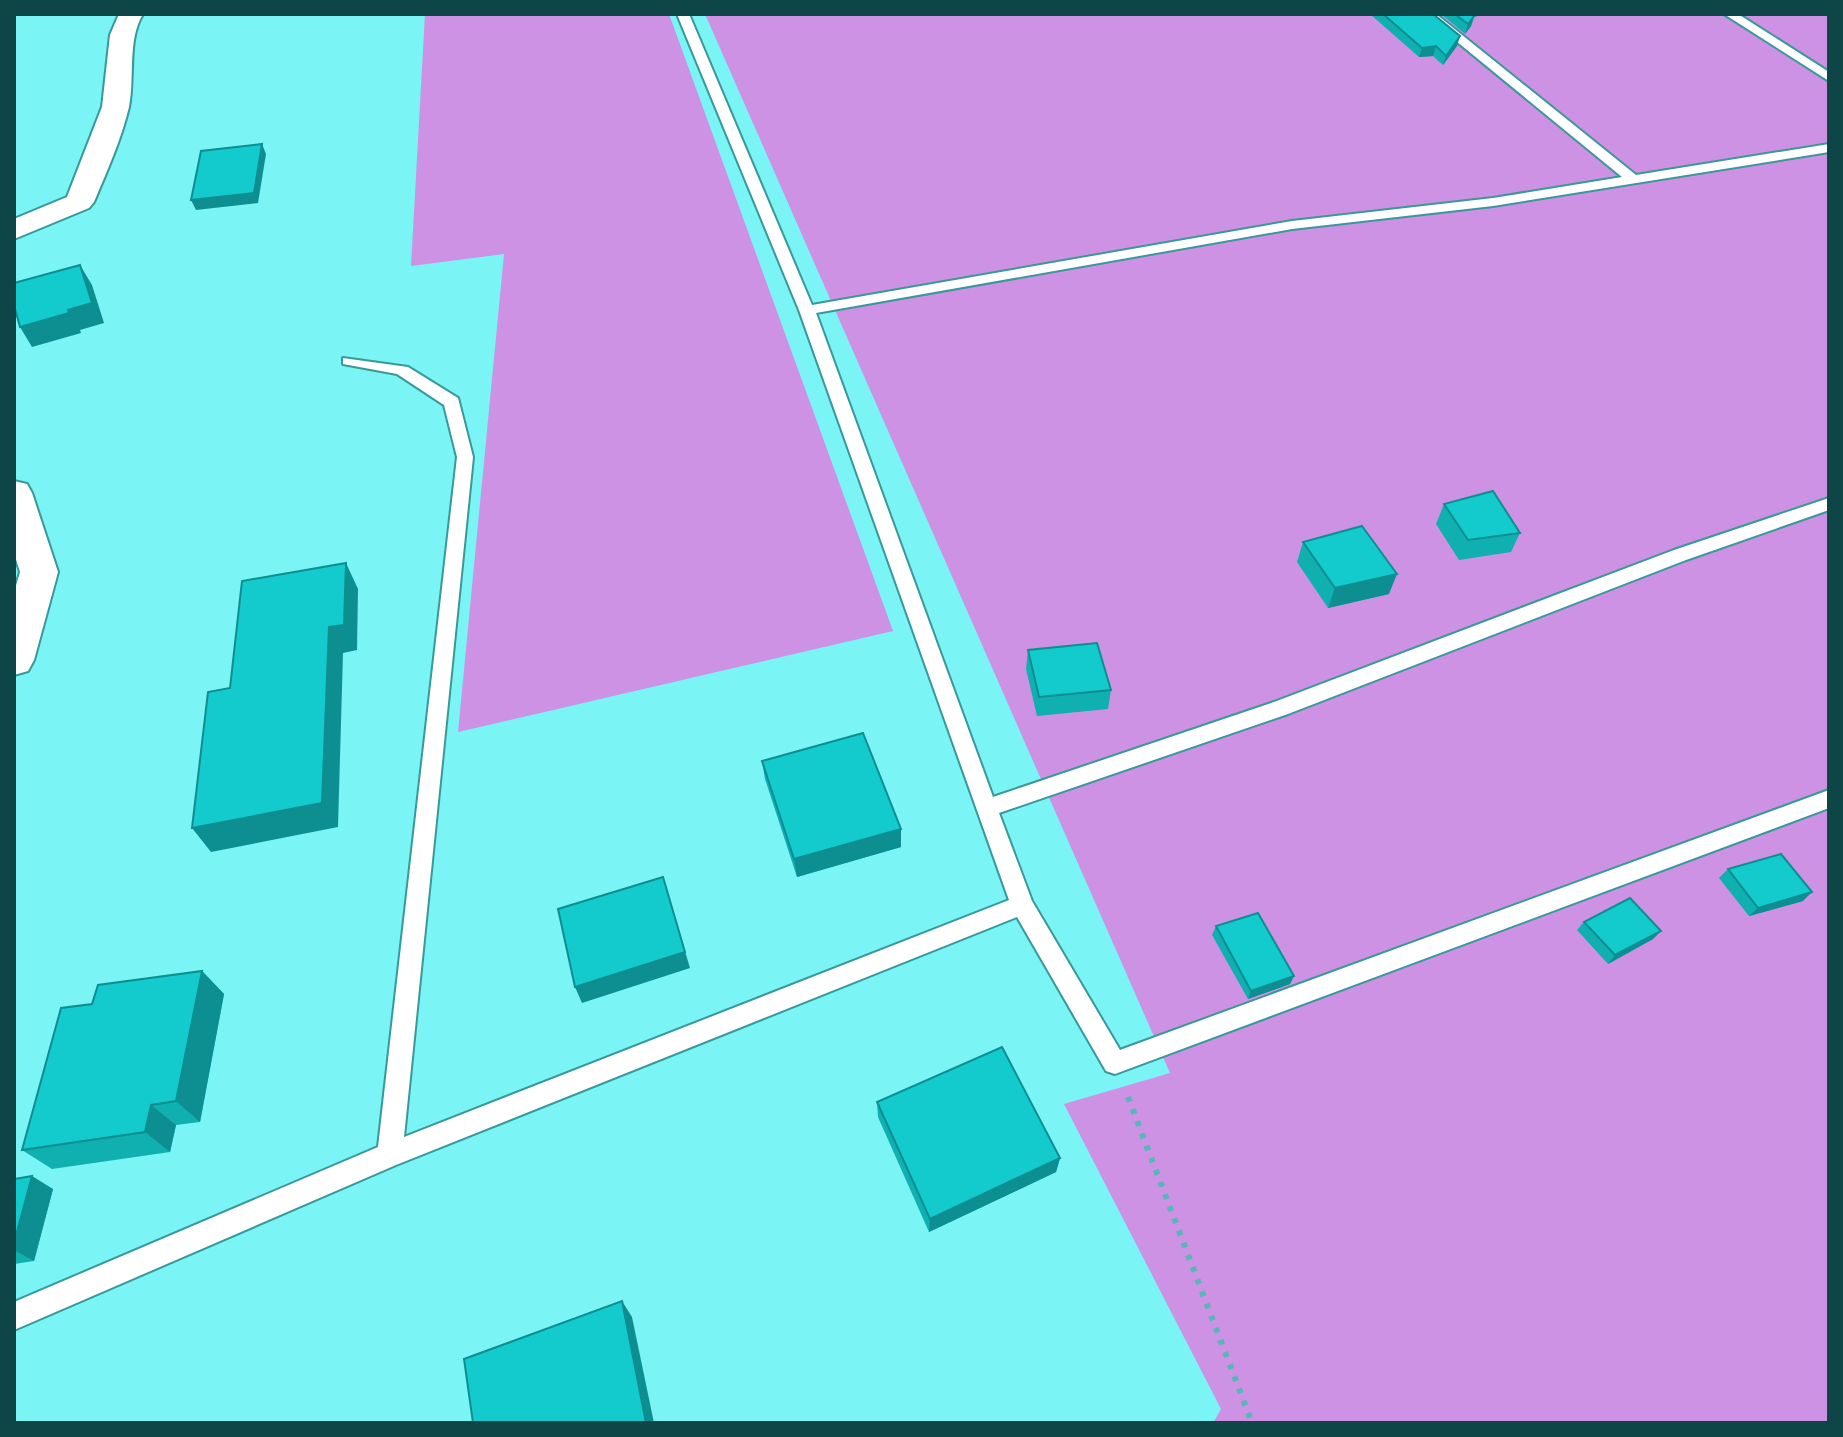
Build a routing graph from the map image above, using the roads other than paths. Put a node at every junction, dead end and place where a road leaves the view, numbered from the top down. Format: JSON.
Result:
{"nodes":[{"id":1,"x":131,"y":14,"type":"edge"},
{"id":2,"x":683,"y":14,"type":"edge"},
{"id":3,"x":1429,"y":14,"type":"edge"},
{"id":4,"x":1730,"y":14,"type":"edge"},
{"id":5,"x":1829,"y":77,"type":"edge"},
{"id":6,"x":1829,"y":148,"type":"edge"},
{"id":7,"x":1634,"y":180,"type":"junction"},
{"id":8,"x":14,"y":230,"type":"edge"},
{"id":9,"x":807,"y":310,"type":"junction"},
{"id":10,"x":349,"y":361,"type":"dead end"},
{"id":11,"x":14,"y":493,"type":"edge"},
{"id":12,"x":1829,"y":504,"type":"edge"},
{"id":13,"x":14,"y":660,"type":"edge"},
{"id":14,"x":1829,"y":799,"type":"edge"},
{"id":15,"x":987,"y":808,"type":"junction"},
{"id":16,"x":1022,"y":905,"type":"junction"},
{"id":17,"x":390,"y":1155,"type":"junction"},
{"id":18,"x":14,"y":1316,"type":"edge"}],
"edges":[{"from":1,"to":8,"type":"street"},
{"from":2,"to":9,"type":"lane"},
{"from":3,"to":7,"type":"lane"},
{"from":4,"to":5,"type":"lane"},
{"from":6,"to":7,"type":"lane"},
{"from":7,"to":9,"type":"lane"},
{"from":9,"to":15,"type":"lane"},
{"from":10,"to":17,"type":"lane"},
{"from":11,"to":13,"type":"street"},
{"from":12,"to":15,"type":"lane"},
{"from":14,"to":16,"type":"lane"},
{"from":15,"to":16,"type":"lane"},
{"from":16,"to":17,"type":"lane"},
{"from":17,"to":18,"type":"lane"}]}
